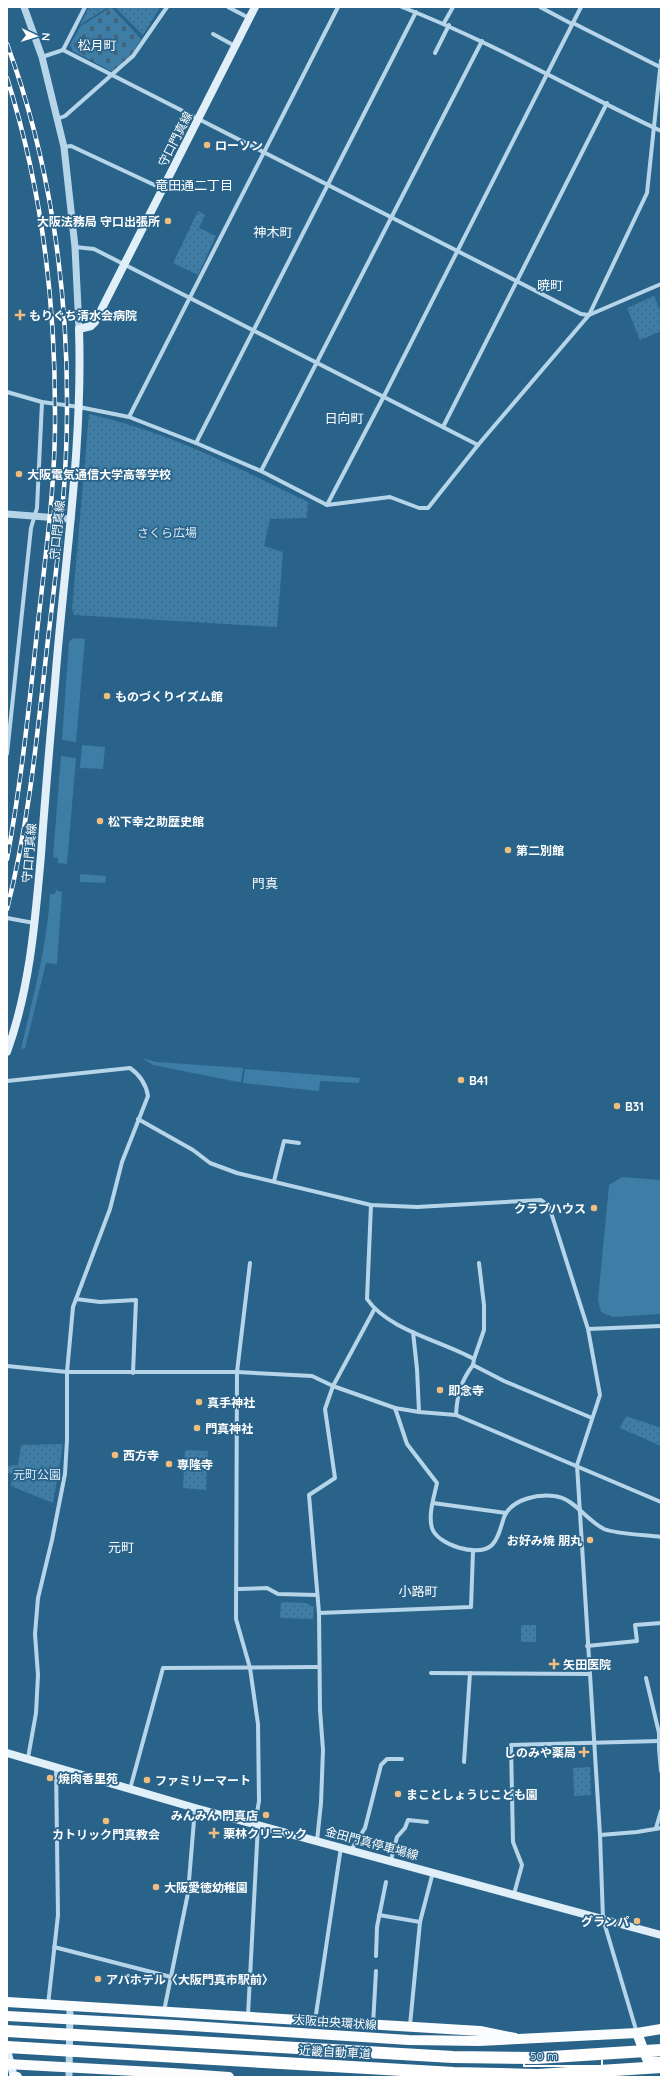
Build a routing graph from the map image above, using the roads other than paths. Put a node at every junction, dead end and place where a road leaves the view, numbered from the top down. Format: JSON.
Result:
{"nodes":[{"id":1,"x":24,"y":7,"type":"edge"},
{"id":2,"x":84,"y":7,"type":"edge"},
{"id":3,"x":167,"y":7,"type":"edge"},
{"id":4,"x":228,"y":7,"type":"edge"},
{"id":5,"x":255,"y":7,"type":"edge"},
{"id":6,"x":338,"y":7,"type":"edge"},
{"id":7,"x":402,"y":7,"type":"edge"},
{"id":8,"x":453,"y":7,"type":"edge"},
{"id":9,"x":540,"y":7,"type":"edge"},
{"id":10,"x":581,"y":7,"type":"edge"},
{"id":11,"x":416,"y":12,"type":"junction"},
{"id":12,"x":249,"y":18,"type":"junction"},
{"id":13,"x":446,"y":24,"type":"junction"},
{"id":14,"x":572,"y":24,"type":"junction"},
{"id":15,"x":213,"y":34,"type":"dead end"},
{"id":16,"x":482,"y":41,"type":"junction"},
{"id":17,"x":236,"y":46,"type":"junction"},
{"id":18,"x":63,"y":50,"type":"junction"},
{"id":19,"x":435,"y":54,"type":"dead end"},
{"id":20,"x":42,"y":57,"type":"junction"},
{"id":21,"x":661,"y":60,"type":"edge"},
{"id":22,"x":660,"y":67,"type":"edge"},
{"id":23,"x":548,"y":73,"type":"junction"},
{"id":24,"x":112,"y":76,"type":"junction"},
{"id":25,"x":607,"y":103,"type":"junction"},
{"id":26,"x":57,"y":119,"type":"junction"},
{"id":27,"x":199,"y":120,"type":"junction"},
{"id":28,"x":654,"y":128,"type":"junction"},
{"id":29,"x":661,"y":131,"type":"edge"},
{"id":30,"x":64,"y":147,"type":"junction"},
{"id":31,"x":264,"y":152,"type":"junction"},
{"id":32,"x":328,"y":185,"type":"junction"},
{"id":33,"x":163,"y":189,"type":"junction"},
{"id":34,"x":390,"y":217,"type":"junction"},
{"id":35,"x":75,"y":247,"type":"junction"},
{"id":36,"x":457,"y":250,"type":"junction"},
{"id":37,"x":123,"y":265,"type":"junction"},
{"id":38,"x":517,"y":281,"type":"junction"},
{"id":39,"x":661,"y":284,"type":"edge"},
{"id":40,"x":190,"y":298,"type":"junction"},
{"id":41,"x":589,"y":315,"type":"junction"},
{"id":42,"x":79,"y":329,"type":"junction"},
{"id":43,"x":253,"y":330,"type":"junction"},
{"id":44,"x":317,"y":362,"type":"junction"},
{"id":45,"x":7,"y":392,"type":"edge"},
{"id":46,"x":384,"y":396,"type":"junction"},
{"id":47,"x":42,"y":402,"type":"junction"},
{"id":48,"x":79,"y":407,"type":"junction"},
{"id":49,"x":129,"y":417,"type":"junction"},
{"id":50,"x":443,"y":427,"type":"junction"},
{"id":51,"x":196,"y":442,"type":"junction"},
{"id":52,"x":478,"y":445,"type":"junction"},
{"id":53,"x":261,"y":471,"type":"junction"},
{"id":54,"x":327,"y":505,"type":"junction"},
{"id":55,"x":7,"y":514,"type":"edge"},
{"id":56,"x":34,"y":516,"type":"junction"},
{"id":57,"x":71,"y":519,"type":"junction"},
{"id":58,"x":7,"y":754,"type":"edge"},
{"id":59,"x":7,"y":918,"type":"edge"},
{"id":60,"x":36,"y":924,"type":"junction"},
{"id":61,"x":7,"y":1052,"type":"edge"},
{"id":62,"x":7,"y":1081,"type":"edge"},
{"id":63,"x":138,"y":1119,"type":"junction"},
{"id":64,"x":299,"y":1143,"type":"dead end"},
{"id":65,"x":274,"y":1182,"type":"junction"},
{"id":66,"x":371,"y":1205,"type":"junction"},
{"id":67,"x":250,"y":1263,"type":"dead end"},
{"id":68,"x":479,"y":1263,"type":"dead end"},
{"id":69,"x":76,"y":1298,"type":"junction"},
{"id":70,"x":374,"y":1310,"type":"junction"},
{"id":71,"x":661,"y":1326,"type":"edge"},
{"id":72,"x":588,"y":1329,"type":"junction"},
{"id":73,"x":413,"y":1332,"type":"junction"},
{"id":74,"x":474,"y":1359,"type":"junction"},
{"id":75,"x":473,"y":1365,"type":"junction"},
{"id":76,"x":7,"y":1366,"type":"edge"},
{"id":77,"x":67,"y":1372,"type":"junction"},
{"id":78,"x":237,"y":1372,"type":"junction"},
{"id":79,"x":133,"y":1373,"type":"junction"},
{"id":80,"x":333,"y":1386,"type":"junction"},
{"id":81,"x":395,"y":1408,"type":"junction"},
{"id":82,"x":419,"y":1412,"type":"junction"},
{"id":83,"x":456,"y":1414,"type":"junction"},
{"id":84,"x":592,"y":1418,"type":"junction"},
{"id":85,"x":577,"y":1465,"type":"junction"},
{"id":86,"x":661,"y":1502,"type":"edge"},
{"id":87,"x":433,"y":1503,"type":"junction"},
{"id":88,"x":579,"y":1510,"type":"junction"},
{"id":89,"x":506,"y":1513,"type":"junction"},
{"id":90,"x":661,"y":1537,"type":"edge"},
{"id":91,"x":473,"y":1550,"type":"junction"},
{"id":92,"x":238,"y":1589,"type":"junction"},
{"id":93,"x":317,"y":1596,"type":"junction"},
{"id":94,"x":319,"y":1613,"type":"junction"},
{"id":95,"x":661,"y":1623,"type":"edge"},
{"id":96,"x":587,"y":1646,"type":"junction"},
{"id":97,"x":319,"y":1667,"type":"junction"},
{"id":98,"x":250,"y":1668,"type":"junction"},
{"id":99,"x":431,"y":1673,"type":"dead end"},
{"id":100,"x":470,"y":1673,"type":"junction"},
{"id":101,"x":589,"y":1674,"type":"junction"},
{"id":102,"x":646,"y":1678,"type":"dead end"},
{"id":103,"x":659,"y":1741,"type":"junction"},
{"id":104,"x":593,"y":1742,"type":"junction"},
{"id":105,"x":7,"y":1753,"type":"edge"},
{"id":106,"x":28,"y":1758,"type":"junction"},
{"id":107,"x":402,"y":1759,"type":"dead end"},
{"id":108,"x":464,"y":1762,"type":"dead end"},
{"id":109,"x":56,"y":1766,"type":"junction"},
{"id":110,"x":661,"y":1771,"type":"edge"},
{"id":111,"x":130,"y":1789,"type":"junction"},
{"id":112,"x":195,"y":1808,"type":"junction"},
{"id":113,"x":661,"y":1811,"type":"edge"},
{"id":114,"x":426,"y":1822,"type":"dead end"},
{"id":115,"x":256,"y":1824,"type":"junction"},
{"id":116,"x":659,"y":1828,"type":"edge"},
{"id":117,"x":600,"y":1835,"type":"junction"},
{"id":118,"x":317,"y":1841,"type":"junction"},
{"id":119,"x":341,"y":1847,"type":"junction"},
{"id":120,"x":351,"y":1850,"type":"junction"},
{"id":121,"x":391,"y":1860,"type":"junction"},
{"id":122,"x":434,"y":1872,"type":"junction"},
{"id":123,"x":386,"y":1882,"type":"dead end"},
{"id":124,"x":514,"y":1894,"type":"junction"},
{"id":125,"x":379,"y":1915,"type":"junction"},
{"id":126,"x":603,"y":1919,"type":"junction"},
{"id":127,"x":420,"y":1922,"type":"junction"},
{"id":128,"x":661,"y":1935,"type":"edge"},
{"id":129,"x":54,"y":1947,"type":"junction"},
{"id":130,"x":376,"y":1956,"type":"dead end"},
{"id":131,"x":376,"y":1971,"type":"dead end"},
{"id":132,"x":171,"y":1977,"type":"junction"},
{"id":133,"x":7,"y":2002,"type":"edge"},
{"id":134,"x":48,"y":2005,"type":"junction"},
{"id":135,"x":70,"y":2006,"type":"junction"},
{"id":136,"x":164,"y":2011,"type":"junction"},
{"id":137,"x":7,"y":2016,"type":"edge"},
{"id":138,"x":248,"y":2016,"type":"junction"},
{"id":139,"x":315,"y":2021,"type":"junction"},
{"id":140,"x":373,"y":2026,"type":"junction"},
{"id":141,"x":410,"y":2028,"type":"junction"},
{"id":142,"x":661,"y":2029,"type":"edge"},
{"id":143,"x":7,"y":2031,"type":"edge"},
{"id":144,"x":637,"y":2033,"type":"junction"},
{"id":145,"x":515,"y":2038,"type":"junction"},
{"id":146,"x":7,"y":2047,"type":"edge"},
{"id":147,"x":7,"y":2050,"type":"edge"},
{"id":148,"x":661,"y":2050,"type":"edge"},
{"id":149,"x":661,"y":2062,"type":"edge"},
{"id":150,"x":7,"y":2064,"type":"edge"},
{"id":151,"x":661,"y":2067,"type":"edge"},
{"id":152,"x":14,"y":2077,"type":"edge"},
{"id":153,"x":17,"y":2077,"type":"edge"},
{"id":154,"x":69,"y":2077,"type":"edge"},
{"id":155,"x":229,"y":2077,"type":"edge"}],
"edges":[{"from":1,"to":20,"type":"street"},
{"from":2,"to":18,"type":"street"},
{"from":3,"to":24,"type":"street"},
{"from":4,"to":12,"type":"street"},
{"from":5,"to":12,"type":"main road","name":"守口門真線"},
{"from":6,"to":31,"type":"street"},
{"from":7,"to":11,"type":"street"},
{"from":8,"to":13,"type":"street"},
{"from":9,"to":14,"type":"street"},
{"from":10,"to":14,"type":"street"},
{"from":11,"to":13,"type":"street"},
{"from":11,"to":32,"type":"street"},
{"from":12,"to":17,"type":"main road","name":"守口門真線"},
{"from":13,"to":16,"type":"street"},
{"from":13,"to":19,"type":"street"},
{"from":14,"to":22,"type":"street"},
{"from":14,"to":23,"type":"street"},
{"from":15,"to":17,"type":"street"},
{"from":16,"to":23,"type":"street"},
{"from":16,"to":34,"type":"street"},
{"from":17,"to":27,"type":"main road","name":"守口門真線"},
{"from":18,"to":20,"type":"street"},
{"from":18,"to":24,"type":"street"},
{"from":20,"to":26,"type":"street"},
{"from":21,"to":22,"type":"street"},
{"from":22,"to":28,"type":"street"},
{"from":23,"to":25,"type":"street"},
{"from":23,"to":36,"type":"street"},
{"from":24,"to":26,"type":"street"},
{"from":24,"to":27,"type":"street"},
{"from":25,"to":28,"type":"street"},
{"from":25,"to":38,"type":"street"},
{"from":26,"to":30,"type":"street"},
{"from":27,"to":31,"type":"street"},
{"from":27,"to":33,"type":"main road","name":"守口門真線"},
{"from":28,"to":29,"type":"street"},
{"from":28,"to":41,"type":"street"},
{"from":30,"to":33,"type":"street"},
{"from":30,"to":35,"type":"street"},
{"from":31,"to":32,"type":"street"},
{"from":31,"to":40,"type":"street"},
{"from":32,"to":34,"type":"street"},
{"from":32,"to":43,"type":"street"},
{"from":33,"to":37,"type":"main road","name":"守口門真線"},
{"from":34,"to":36,"type":"street"},
{"from":34,"to":44,"type":"street"},
{"from":35,"to":37,"type":"street"},
{"from":35,"to":42,"type":"street"},
{"from":36,"to":38,"type":"street"},
{"from":36,"to":46,"type":"street"},
{"from":37,"to":40,"type":"street"},
{"from":37,"to":42,"type":"main road","name":"守口門真線"},
{"from":38,"to":41,"type":"street"},
{"from":38,"to":50,"type":"street"},
{"from":39,"to":41,"type":"street"},
{"from":40,"to":43,"type":"street"},
{"from":40,"to":49,"type":"street"},
{"from":41,"to":52,"type":"street"},
{"from":42,"to":48,"type":"main road","name":"守口門真線"},
{"from":43,"to":44,"type":"street"},
{"from":43,"to":51,"type":"street"},
{"from":44,"to":46,"type":"street"},
{"from":44,"to":53,"type":"street"},
{"from":45,"to":47,"type":"street"},
{"from":46,"to":50,"type":"street"},
{"from":46,"to":54,"type":"street"},
{"from":47,"to":48,"type":"street"},
{"from":47,"to":56,"type":"street"},
{"from":48,"to":49,"type":"street"},
{"from":48,"to":57,"type":"main road","name":"守口門真線"},
{"from":49,"to":51,"type":"street"},
{"from":50,"to":52,"type":"street"},
{"from":51,"to":53,"type":"street"},
{"from":52,"to":54,"type":"street"},
{"from":53,"to":54,"type":"street"},
{"from":55,"to":56,"type":"street"},
{"from":56,"to":57,"type":"street"},
{"from":56,"to":58,"type":"street"},
{"from":57,"to":60,"type":"main road","name":"守口門真線"},
{"from":59,"to":60,"type":"street"},
{"from":60,"to":61,"type":"main road","name":"守口門真線"},
{"from":62,"to":63,"type":"street"},
{"from":63,"to":65,"type":"street"},
{"from":63,"to":69,"type":"street"},
{"from":64,"to":65,"type":"street"},
{"from":65,"to":66,"type":"street"},
{"from":66,"to":70,"type":"street"},
{"from":66,"to":72,"type":"street"},
{"from":67,"to":78,"type":"street"},
{"from":68,"to":74,"type":"street"},
{"from":69,"to":77,"type":"street"},
{"from":69,"to":79,"type":"street"},
{"from":70,"to":73,"type":"street"},
{"from":70,"to":80,"type":"street"},
{"from":71,"to":72,"type":"street"},
{"from":72,"to":84,"type":"street"},
{"from":73,"to":74,"type":"street"},
{"from":73,"to":82,"type":"street"},
{"from":74,"to":75,"type":"street"},
{"from":75,"to":83,"type":"street"},
{"from":75,"to":84,"type":"street"},
{"from":76,"to":77,"type":"street"},
{"from":77,"to":79,"type":"street"},
{"from":77,"to":106,"type":"street"},
{"from":78,"to":79,"type":"street"},
{"from":78,"to":80,"type":"street"},
{"from":78,"to":92,"type":"street"},
{"from":80,"to":81,"type":"street"},
{"from":80,"to":93,"type":"street"},
{"from":81,"to":82,"type":"street"},
{"from":81,"to":87,"type":"street"},
{"from":82,"to":83,"type":"street"},
{"from":83,"to":85,"type":"street"},
{"from":84,"to":85,"type":"street"},
{"from":85,"to":86,"type":"street"},
{"from":85,"to":88,"type":"street"},
{"from":87,"to":89,"type":"street"},
{"from":87,"to":91,"type":"street"},
{"from":88,"to":89,"type":"street"},
{"from":88,"to":90,"type":"street"},
{"from":88,"to":96,"type":"street"},
{"from":89,"to":91,"type":"street"},
{"from":91,"to":94,"type":"street"},
{"from":92,"to":93,"type":"street"},
{"from":92,"to":98,"type":"street"},
{"from":93,"to":94,"type":"street"},
{"from":94,"to":97,"type":"street"},
{"from":95,"to":96,"type":"street"},
{"from":96,"to":101,"type":"street"},
{"from":97,"to":98,"type":"street"},
{"from":97,"to":118,"type":"street"},
{"from":98,"to":111,"type":"street"},
{"from":98,"to":115,"type":"street"},
{"from":99,"to":100,"type":"street"},
{"from":100,"to":101,"type":"street"},
{"from":100,"to":108,"type":"street"},
{"from":101,"to":104,"type":"street"},
{"from":102,"to":103,"type":"street"},
{"from":103,"to":104,"type":"street"},
{"from":103,"to":110,"type":"street"},
{"from":104,"to":117,"type":"street"},
{"from":104,"to":124,"type":"street"},
{"from":105,"to":106,"type":"main road","name":"金田門真停車場線"},
{"from":106,"to":109,"type":"main road","name":"金田門真停車場線"},
{"from":107,"to":120,"type":"street"},
{"from":109,"to":111,"type":"main road","name":"金田門真停車場線"},
{"from":109,"to":129,"type":"street"},
{"from":111,"to":112,"type":"main road","name":"金田門真停車場線"},
{"from":112,"to":115,"type":"main road","name":"金田門真停車場線"},
{"from":112,"to":132,"type":"street"},
{"from":113,"to":116,"type":"street"},
{"from":114,"to":121,"type":"street"},
{"from":115,"to":118,"type":"main road","name":"金田門真停車場線"},
{"from":115,"to":138,"type":"street"},
{"from":116,"to":117,"type":"street"},
{"from":117,"to":126,"type":"street"},
{"from":118,"to":119,"type":"main road","name":"金田門真停車場線"},
{"from":119,"to":120,"type":"main road","name":"金田門真停車場線"},
{"from":119,"to":139,"type":"street"},
{"from":120,"to":121,"type":"main road","name":"金田門真停車場線"},
{"from":121,"to":122,"type":"main road","name":"金田門真停車場線"},
{"from":122,"to":124,"type":"main road","name":"金田門真停車場線"},
{"from":122,"to":127,"type":"street"},
{"from":123,"to":125,"type":"street"},
{"from":124,"to":126,"type":"main road","name":"金田門真停車場線"},
{"from":125,"to":127,"type":"street"},
{"from":125,"to":130,"type":"street"},
{"from":126,"to":128,"type":"main road","name":"金田門真停車場線"},
{"from":126,"to":144,"type":"street"},
{"from":127,"to":141,"type":"street"},
{"from":129,"to":132,"type":"street"},
{"from":129,"to":134,"type":"street"},
{"from":131,"to":140,"type":"street"},
{"from":132,"to":136,"type":"street"},
{"from":133,"to":134,"type":"main road"},
{"from":134,"to":135,"type":"main road"},
{"from":135,"to":136,"type":"main road"},
{"from":135,"to":154,"type":"street"},
{"from":136,"to":138,"type":"main road"},
{"from":137,"to":145,"type":"main road","name":"大阪中央環状線","bridge":true},
{"from":138,"to":139,"type":"main road"},
{"from":139,"to":140,"type":"main road"},
{"from":140,"to":141,"type":"main road"},
{"from":141,"to":145,"type":"main road"},
{"from":142,"to":144,"type":"main road","name":"大阪中央環状線"},
{"from":143,"to":148,"type":"highway","name":"近畿自動車道","bridge":true},
{"from":144,"to":145,"type":"main road","name":"大阪中央環状線"},
{"from":144,"to":149,"type":"main road"},
{"from":146,"to":151,"type":"highway","name":"近畿自動車道","bridge":true},
{"from":147,"to":152,"type":"main road"},
{"from":150,"to":155,"type":"main road","bridge":true},
{"from":152,"to":153,"type":"main road"}]}
